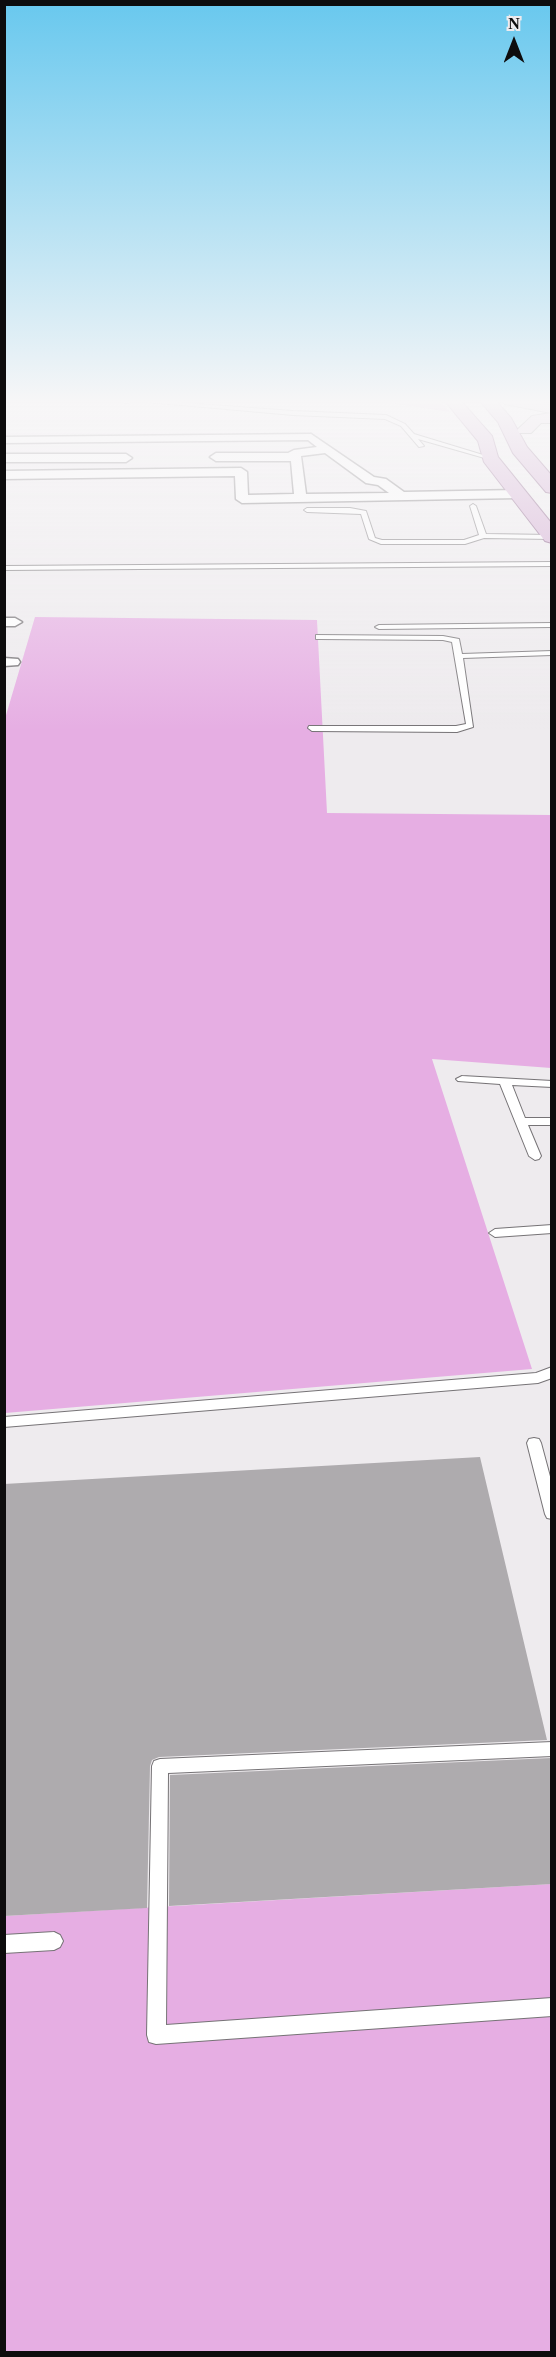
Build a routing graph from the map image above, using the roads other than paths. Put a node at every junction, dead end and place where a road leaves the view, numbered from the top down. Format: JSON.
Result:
{"nodes":[{"id":1,"x":357,"y":511,"type":"edge"},
{"id":2,"x":475,"y":511,"type":"edge"},
{"id":3,"x":531,"y":511,"type":"edge"},
{"id":4,"x":483,"y":536,"type":"junction"},
{"id":5,"x":552,"y":537,"type":"edge"},
{"id":6,"x":552,"y":564,"type":"edge"},
{"id":7,"x":4,"y":568,"type":"edge"},
{"id":8,"x":552,"y":625,"type":"edge"},
{"id":9,"x":379,"y":627,"type":"dead end"},
{"id":10,"x":319,"y":637,"type":"dead end"},
{"id":11,"x":552,"y":653,"type":"edge"},
{"id":12,"x":459,"y":656,"type":"junction"},
{"id":13,"x":312,"y":728,"type":"dead end"},
{"id":14,"x":462,"y":1079,"type":"dead end"},
{"id":15,"x":505,"y":1082,"type":"junction"},
{"id":16,"x":552,"y":1084,"type":"edge"},
{"id":17,"x":552,"y":1121,"type":"edge"},
{"id":18,"x":521,"y":1122,"type":"junction"},
{"id":19,"x":535,"y":1156,"type":"dead end"},
{"id":20,"x":552,"y":1229,"type":"edge"},
{"id":21,"x":495,"y":1233,"type":"dead end"},
{"id":22,"x":552,"y":1372,"type":"edge"},
{"id":23,"x":4,"y":1422,"type":"edge"},
{"id":24,"x":534,"y":1443,"type":"dead end"},
{"id":25,"x":552,"y":1514,"type":"edge"},
{"id":26,"x":552,"y":1749,"type":"edge"},
{"id":27,"x":54,"y":1941,"type":"dead end"},
{"id":28,"x":4,"y":1944,"type":"edge"},
{"id":29,"x":552,"y":2007,"type":"edge"}],
"edges":[{"from":1,"to":4,"type":"lane"},
{"from":2,"to":4,"type":"lane"},
{"from":3,"to":5,"type":"main road"},
{"from":4,"to":5,"type":"lane"},
{"from":6,"to":7,"type":"lane"},
{"from":8,"to":9,"type":"lane"},
{"from":10,"to":12,"type":"lane"},
{"from":11,"to":12,"type":"lane"},
{"from":12,"to":13,"type":"lane"},
{"from":14,"to":15,"type":"lane"},
{"from":15,"to":16,"type":"lane"},
{"from":15,"to":18,"type":"lane"},
{"from":17,"to":18,"type":"lane"},
{"from":18,"to":19,"type":"lane"},
{"from":20,"to":21,"type":"lane"},
{"from":22,"to":23,"type":"lane"},
{"from":24,"to":25,"type":"lane"},
{"from":26,"to":29,"type":"lane"},
{"from":27,"to":28,"type":"lane"}]}
